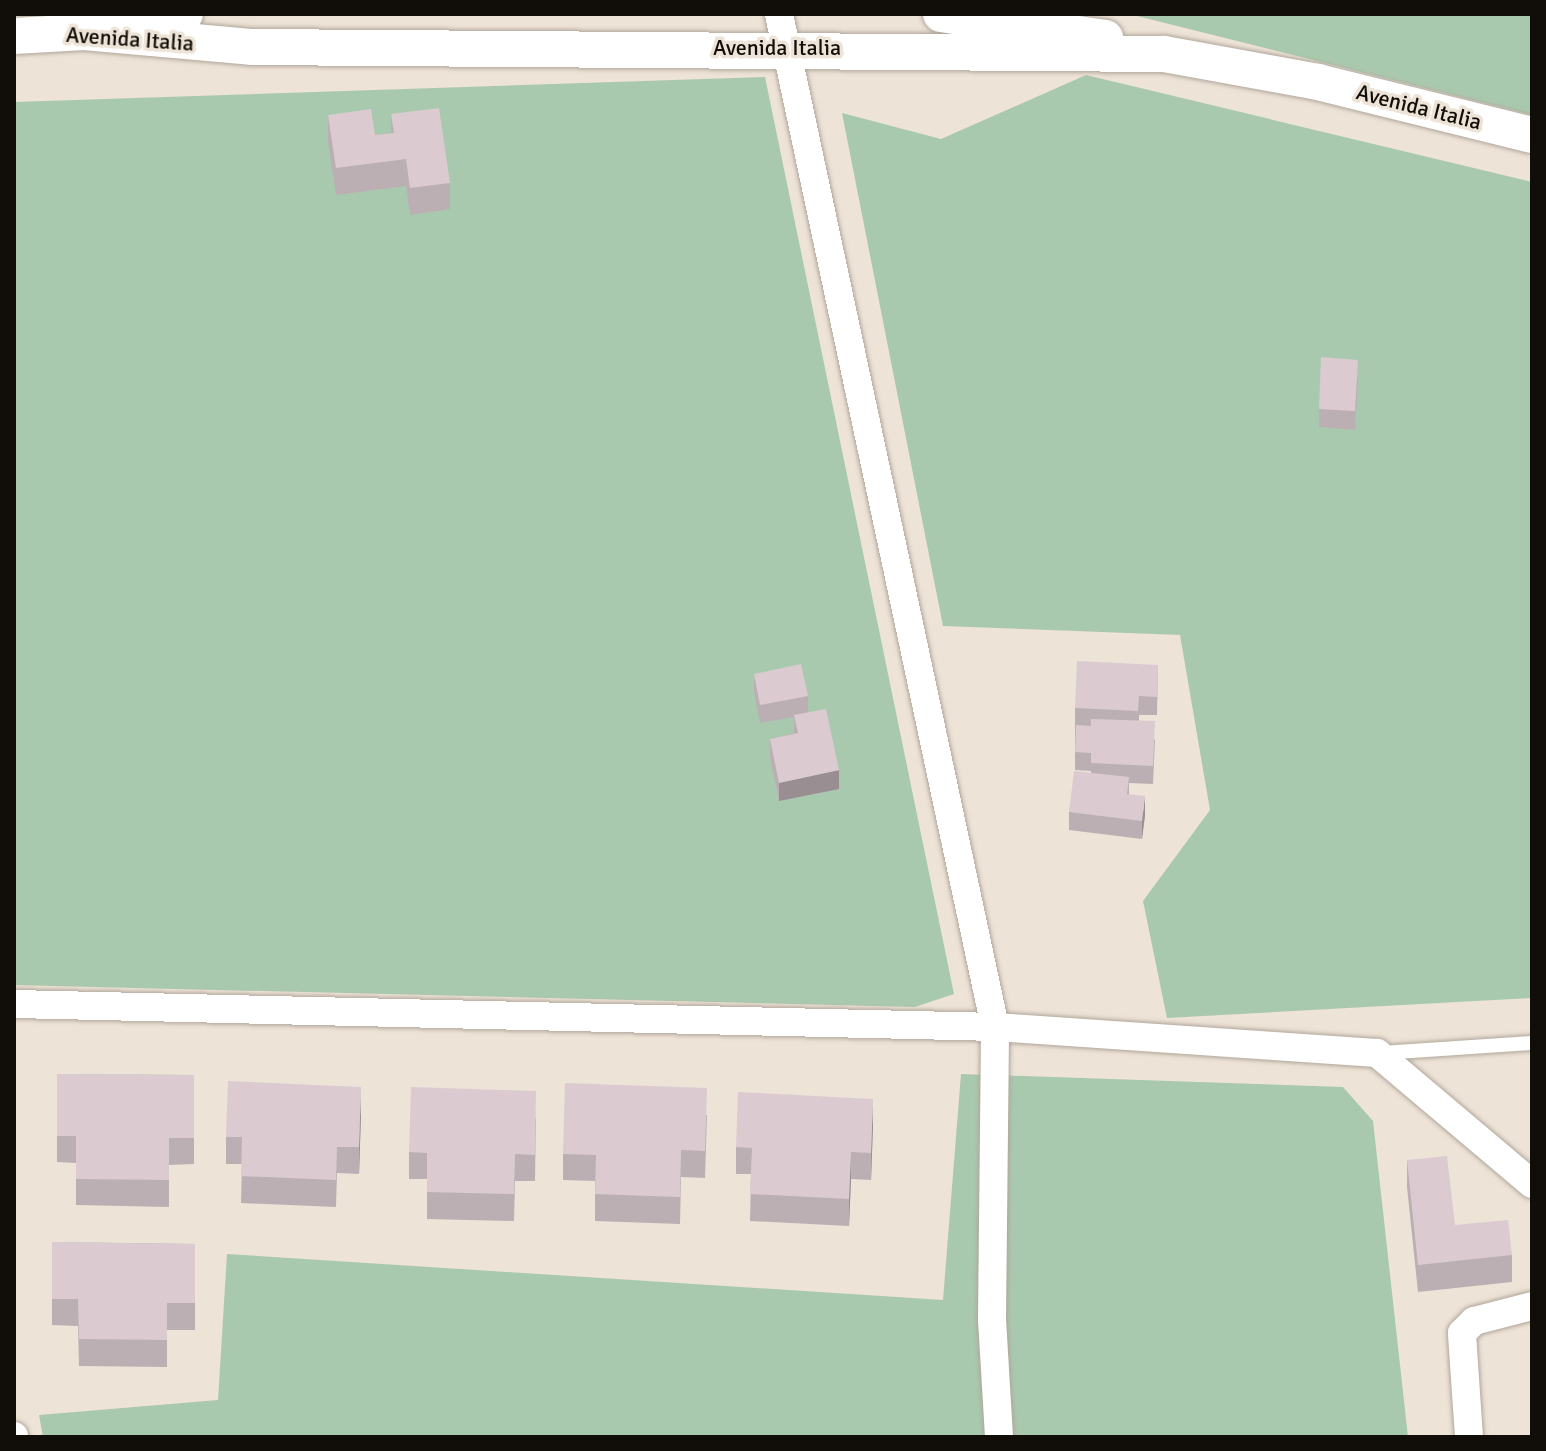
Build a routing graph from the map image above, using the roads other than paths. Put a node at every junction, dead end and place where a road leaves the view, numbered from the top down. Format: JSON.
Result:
{"nodes":[{"id":1,"x":185,"y":14,"type":"edge"},
{"id":2,"x":941,"y":14,"type":"edge"},
{"id":3,"x":781,"y":31,"type":"edge"},
{"id":4,"x":84,"y":32,"type":"junction"},
{"id":5,"x":14,"y":36,"type":"edge"},
{"id":6,"x":1164,"y":54,"type":"junction"},
{"id":7,"x":1532,"y":135,"type":"edge"},
{"id":8,"x":14,"y":1004,"type":"edge"},
{"id":9,"x":995,"y":1027,"type":"junction"},
{"id":10,"x":1532,"y":1043,"type":"edge"},
{"id":11,"x":1377,"y":1053,"type":"junction"},
{"id":12,"x":1532,"y":1184,"type":"edge"},
{"id":13,"x":1532,"y":1306,"type":"edge"},
{"id":14,"x":999,"y":1437,"type":"edge"},
{"id":15,"x":1469,"y":1437,"type":"edge"}],
"edges":[{"from":1,"to":4,"type":"street"},
{"from":2,"to":6,"type":"street"},
{"from":3,"to":4,"type":"street","name":"Avenida Italia"},
{"from":3,"to":6,"type":"street","name":"Avenida Italia"},
{"from":3,"to":9,"type":"street"},
{"from":4,"to":5,"type":"street","name":"Avenida Italia"},
{"from":6,"to":7,"type":"street","name":"Avenida Italia"},
{"from":8,"to":9,"type":"street"},
{"from":9,"to":11,"type":"street"},
{"from":9,"to":14,"type":"street"},
{"from":10,"to":11,"type":"lane"},
{"from":11,"to":12,"type":"street"},
{"from":13,"to":15,"type":"street"}]}
